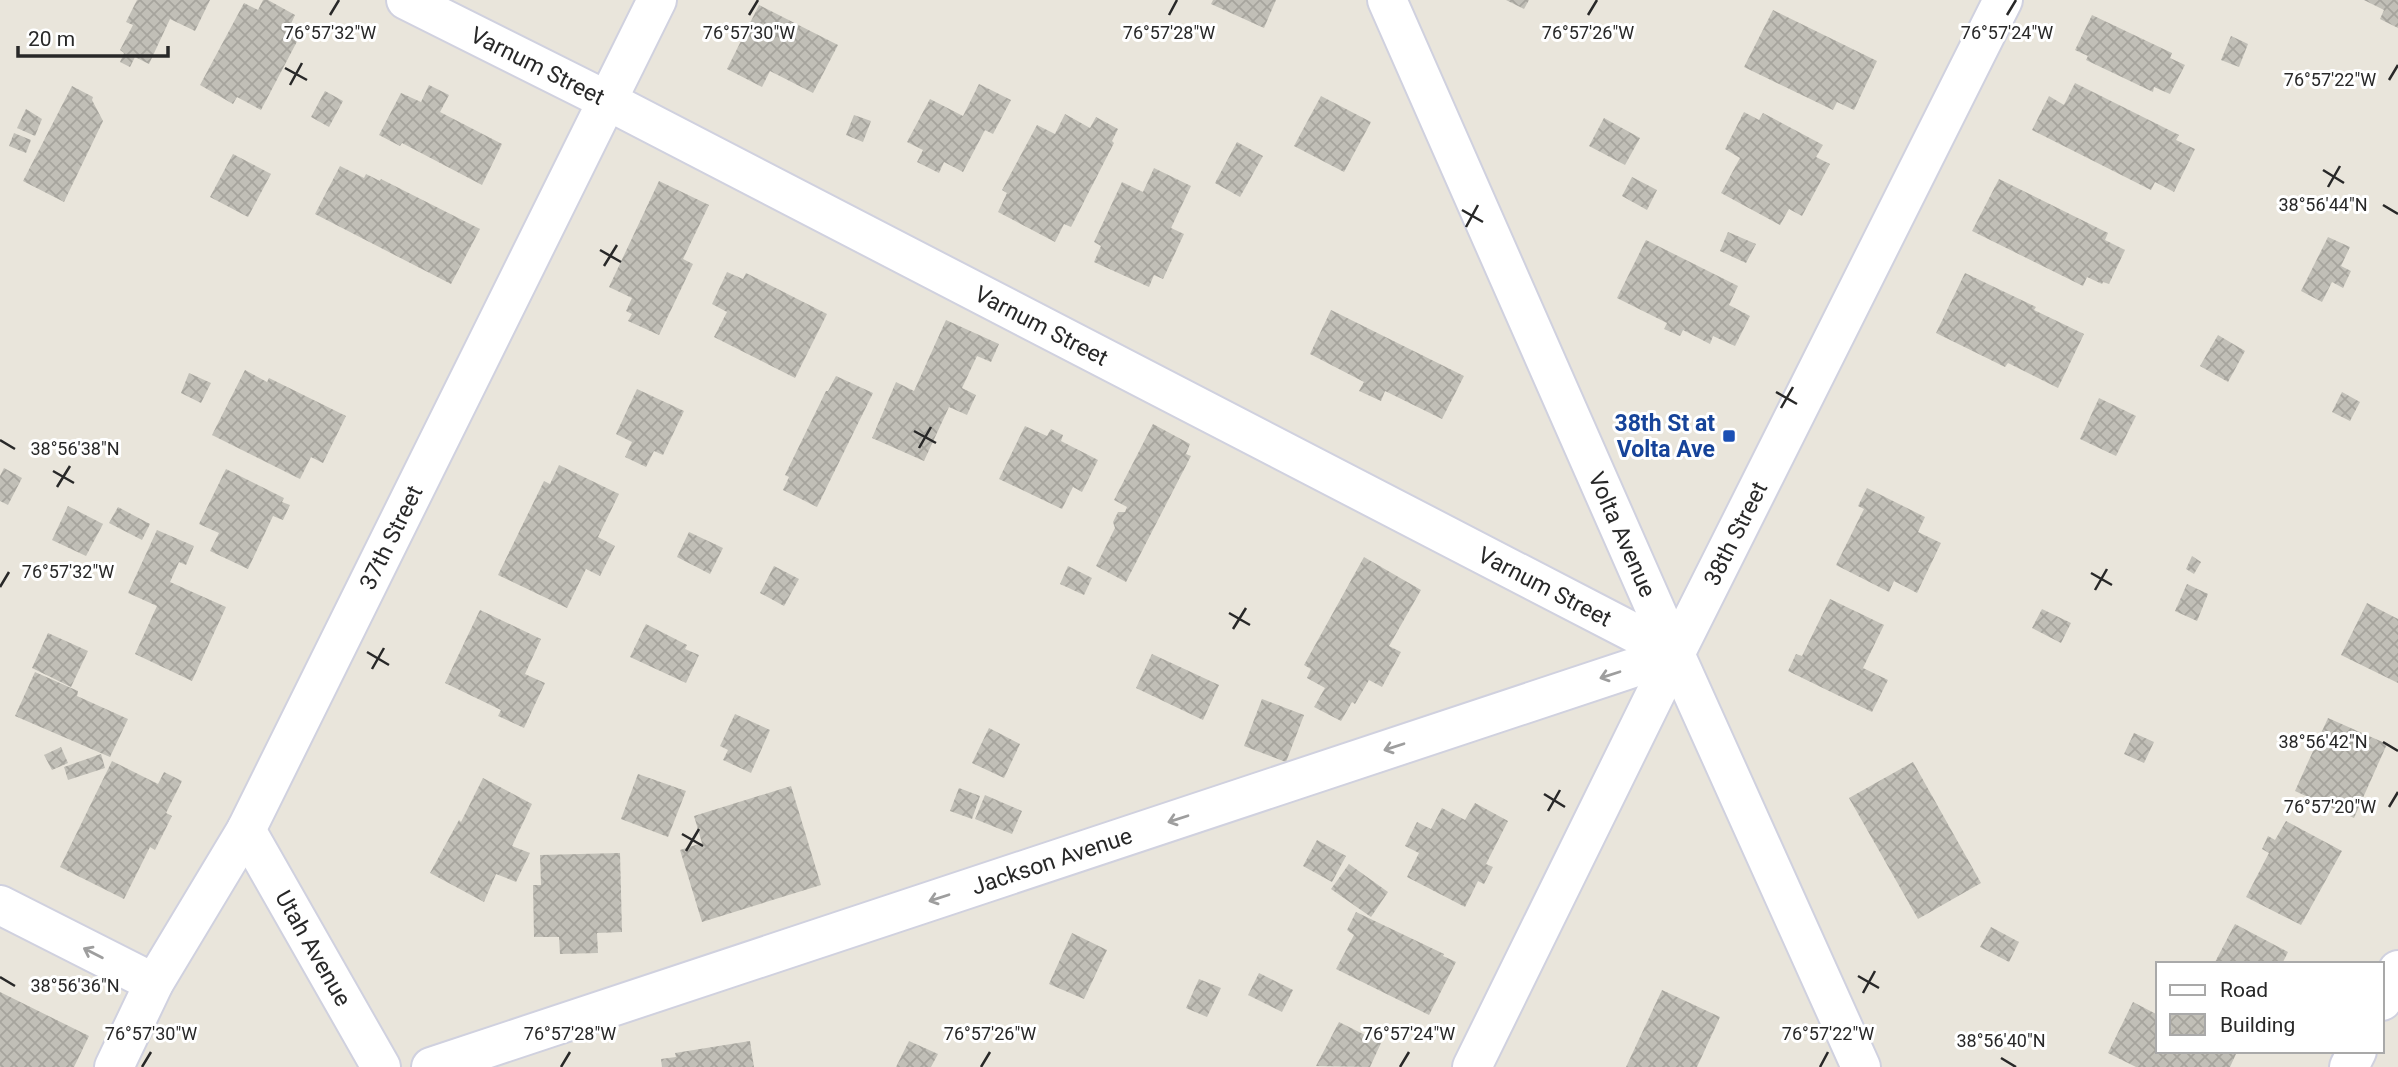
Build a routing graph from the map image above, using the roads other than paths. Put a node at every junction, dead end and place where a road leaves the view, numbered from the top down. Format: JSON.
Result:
{"nodes":[{"id":1,"x":405,"y":0,"type":"edge"},
{"id":2,"x":657,"y":0,"type":"edge"},
{"id":3,"x":1387,"y":0,"type":"edge"},
{"id":4,"x":2003,"y":0,"type":"edge"},
{"id":5,"x":606,"y":100,"type":"junction"},
{"id":6,"x":1675,"y":654,"type":"junction"},
{"id":7,"x":246,"y":830,"type":"junction"},
{"id":8,"x":0,"y":905,"type":"edge"},
{"id":9,"x":2398,"y":970,"type":"edge"},
{"id":10,"x":154,"y":984,"type":"junction"},
{"id":11,"x":2384,"y":997,"type":"edge"},
{"id":12,"x":114,"y":1067,"type":"edge"},
{"id":13,"x":380,"y":1067,"type":"edge"},
{"id":14,"x":431,"y":1067,"type":"edge"},
{"id":15,"x":1472,"y":1067,"type":"edge"},
{"id":16,"x":1861,"y":1067,"type":"edge"}],
"edges":[{"from":1,"to":5,"type":"street","name":"Varnum Street"},
{"from":2,"to":5,"type":"street","name":"37th Street"},
{"from":3,"to":6,"type":"street","name":"Volta Avenue"},
{"from":4,"to":6,"type":"street","name":"38th Street"},
{"from":5,"to":6,"type":"street","name":"Varnum Street"},
{"from":5,"to":7,"type":"street","name":"37th Street"},
{"from":6,"to":14,"type":"street","name":"Jackson Avenue","one_way":true},
{"from":6,"to":15,"type":"street","name":"38th Street"},
{"from":6,"to":16,"type":"street","name":"Volta Avenue"},
{"from":7,"to":10,"type":"street","name":"37th Street"},
{"from":7,"to":13,"type":"street","name":"Utah Avenue"},
{"from":10,"to":8,"type":"street","one_way":true},
{"from":9,"to":11,"type":"street"},
{"from":10,"to":12,"type":"street","name":"37th Street"}]}
